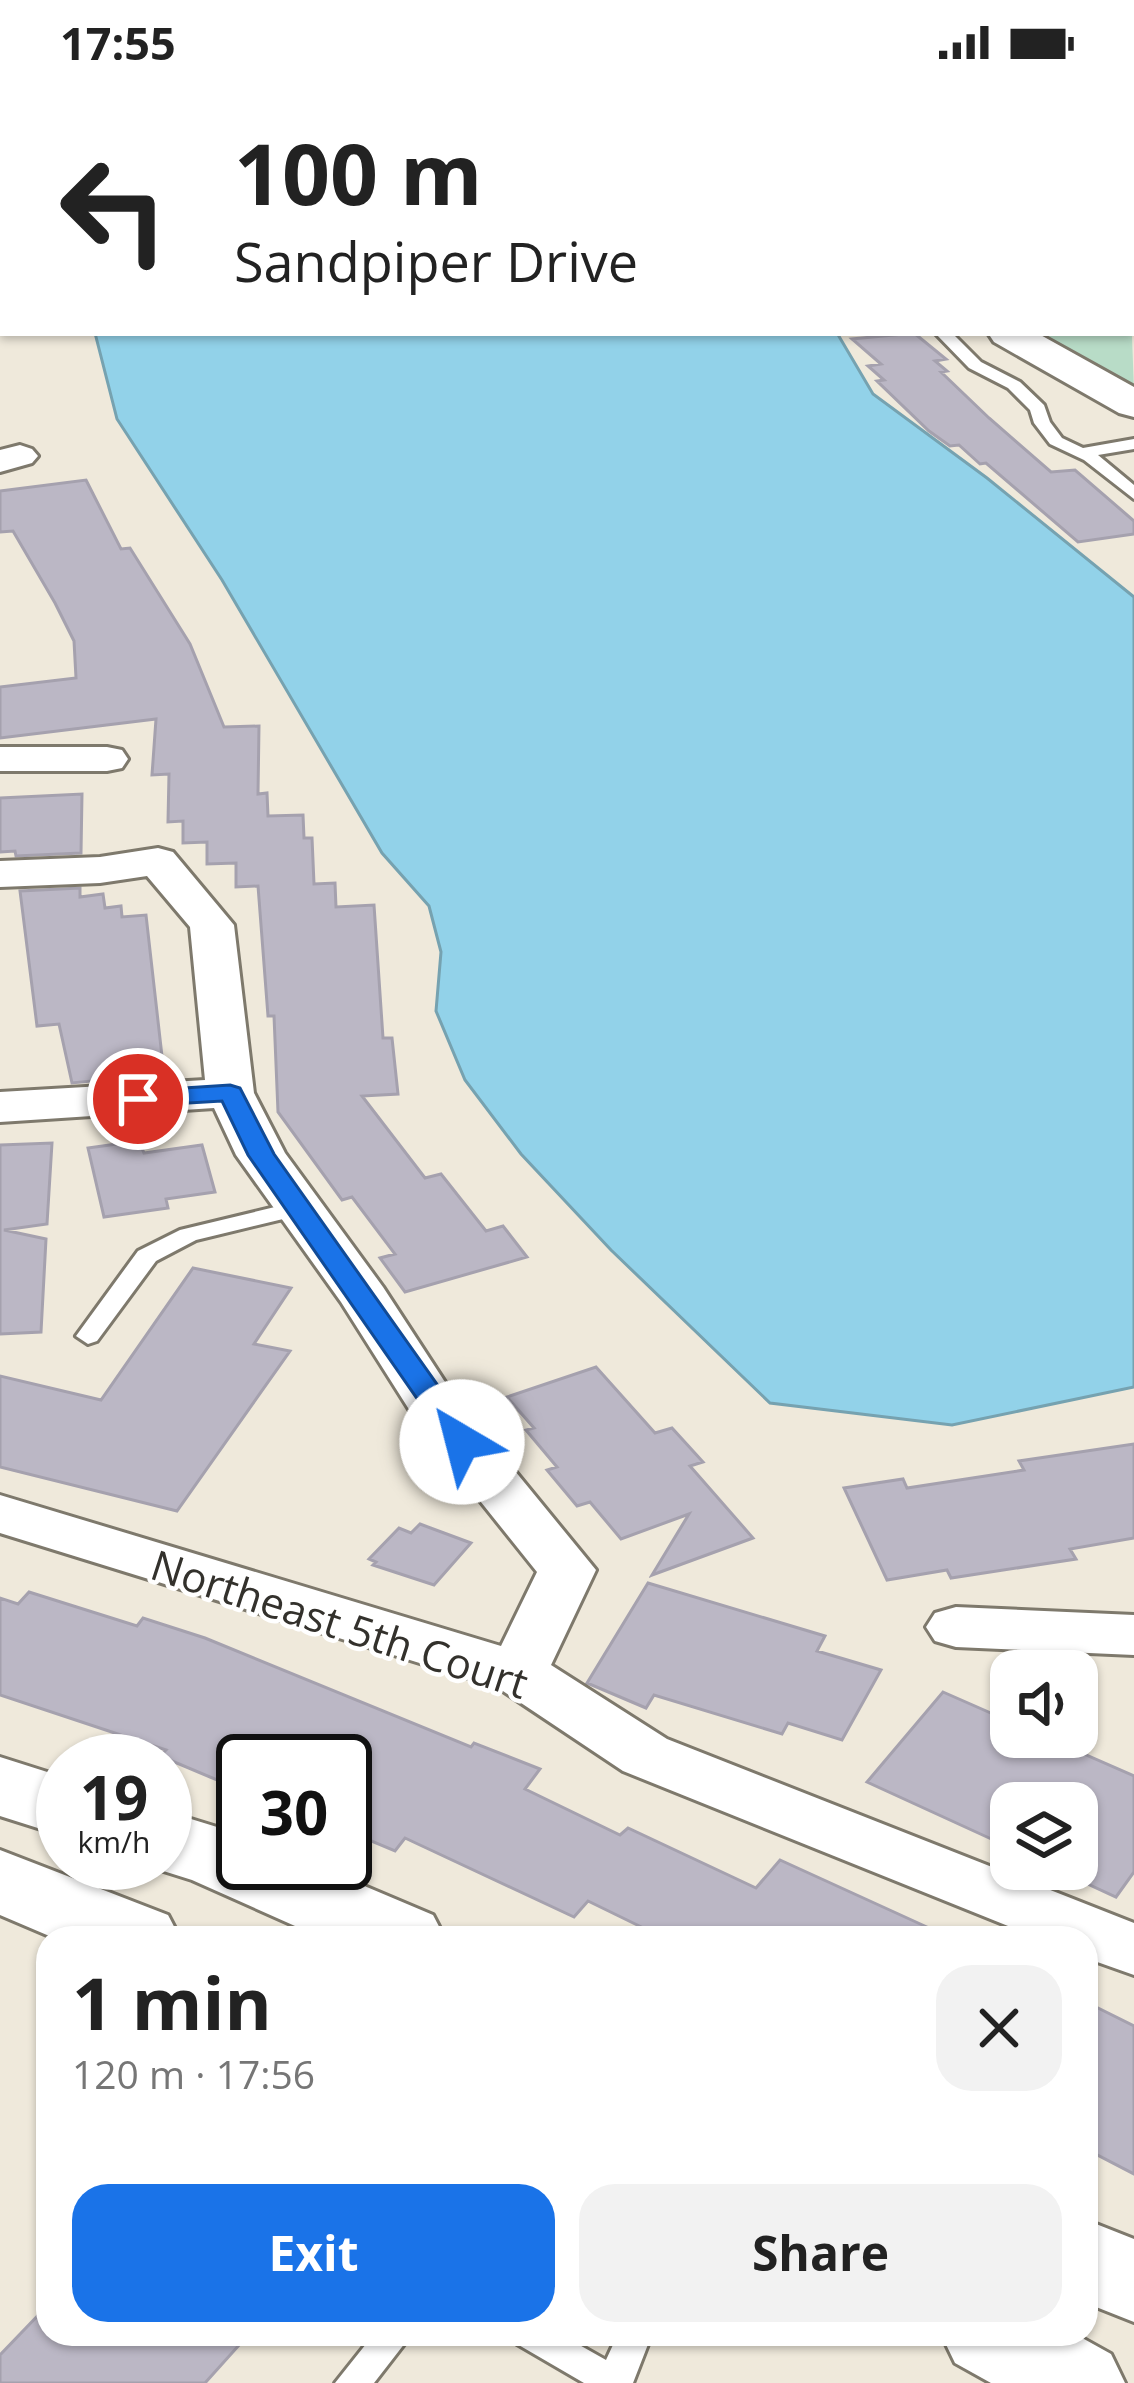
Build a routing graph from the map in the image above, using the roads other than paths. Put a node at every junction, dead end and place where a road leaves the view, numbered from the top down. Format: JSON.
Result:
{"nodes":[{"id":1,"x":946,"y":336,"type":"edge"},
{"id":2,"x":1012,"y":336,"type":"edge"},
{"id":3,"x":1134,"y":404,"type":"edge"},
{"id":4,"x":1134,"y":444,"type":"edge"},
{"id":5,"x":1080,"y":453,"type":"junction"},
{"id":6,"x":1134,"y":467,"type":"edge"},
{"id":7,"x":1108,"y":472,"type":"junction"},
{"id":8,"x":1134,"y":494,"type":"edge"},
{"id":9,"x":0,"y":759,"type":"edge"},
{"id":10,"x":107,"y":759,"type":"dead end"},
{"id":11,"x":0,"y":874,"type":"edge"},
{"id":12,"x":230,"y":1093,"type":"junction"},
{"id":13,"x":0,"y":1107,"type":"edge"},
{"id":14,"x":299,"y":1208,"type":"junction"},
{"id":15,"x":88,"y":1336,"type":"dead end"},
{"id":16,"x":0,"y":1514,"type":"edge"},
{"id":17,"x":956,"y":1628,"type":"dead end"},
{"id":18,"x":1134,"y":1635,"type":"edge"},
{"id":19,"x":518,"y":1672,"type":"junction"},
{"id":20,"x":0,"y":1786,"type":"edge"},
{"id":21,"x":36,"y":1798,"type":"edge"},
{"id":22,"x":192,"y":1849,"type":"edge"},
{"id":23,"x":0,"y":1881,"type":"edge"},
{"id":24,"x":109,"y":1926,"type":"edge"},
{"id":25,"x":375,"y":1926,"type":"edge"},
{"id":26,"x":1074,"y":1926,"type":"edge"},
{"id":27,"x":1098,"y":1936,"type":"edge"},
{"id":28,"x":1134,"y":1950,"type":"edge"},
{"id":29,"x":1098,"y":2265,"type":"edge"},
{"id":30,"x":1134,"y":2283,"type":"edge"},
{"id":31,"x":384,"y":2346,"type":"edge"},
{"id":32,"x":552,"y":2346,"type":"edge"},
{"id":33,"x":630,"y":2346,"type":"edge"},
{"id":34,"x":1011,"y":2346,"type":"edge"},
{"id":35,"x":353,"y":2383,"type":"edge"},
{"id":36,"x":615,"y":2383,"type":"edge"},
{"id":37,"x":1077,"y":2383,"type":"edge"}],
"edges":[{"from":1,"to":5,"type":"lane"},
{"from":2,"to":3,"type":"street"},
{"from":4,"to":5,"type":"lane"},
{"from":5,"to":7,"type":"lane"},
{"from":6,"to":7,"type":"lane"},
{"from":7,"to":8,"type":"lane"},
{"from":9,"to":10,"type":"street"},
{"from":11,"to":12,"type":"street"},
{"from":12,"to":13,"type":"street"},
{"from":12,"to":14,"type":"street"},
{"from":14,"to":15,"type":"lane"},
{"from":14,"to":19,"type":"street"},
{"from":16,"to":19,"type":"street","name":"Northeast 5th Court"},
{"from":17,"to":18,"type":"street"},
{"from":19,"to":26,"type":"street","name":"Northeast 5th Court"},
{"from":20,"to":21,"type":"main road"},
{"from":22,"to":25,"type":"main road"},
{"from":23,"to":24,"type":"main road"},
{"from":27,"to":28,"type":"street","name":"Northeast 5th Court"},
{"from":29,"to":30,"type":"main road"},
{"from":31,"to":35,"type":"lane"},
{"from":32,"to":36,"type":"lane"},
{"from":33,"to":36,"type":"lane"},
{"from":34,"to":37,"type":"main road"}]}
